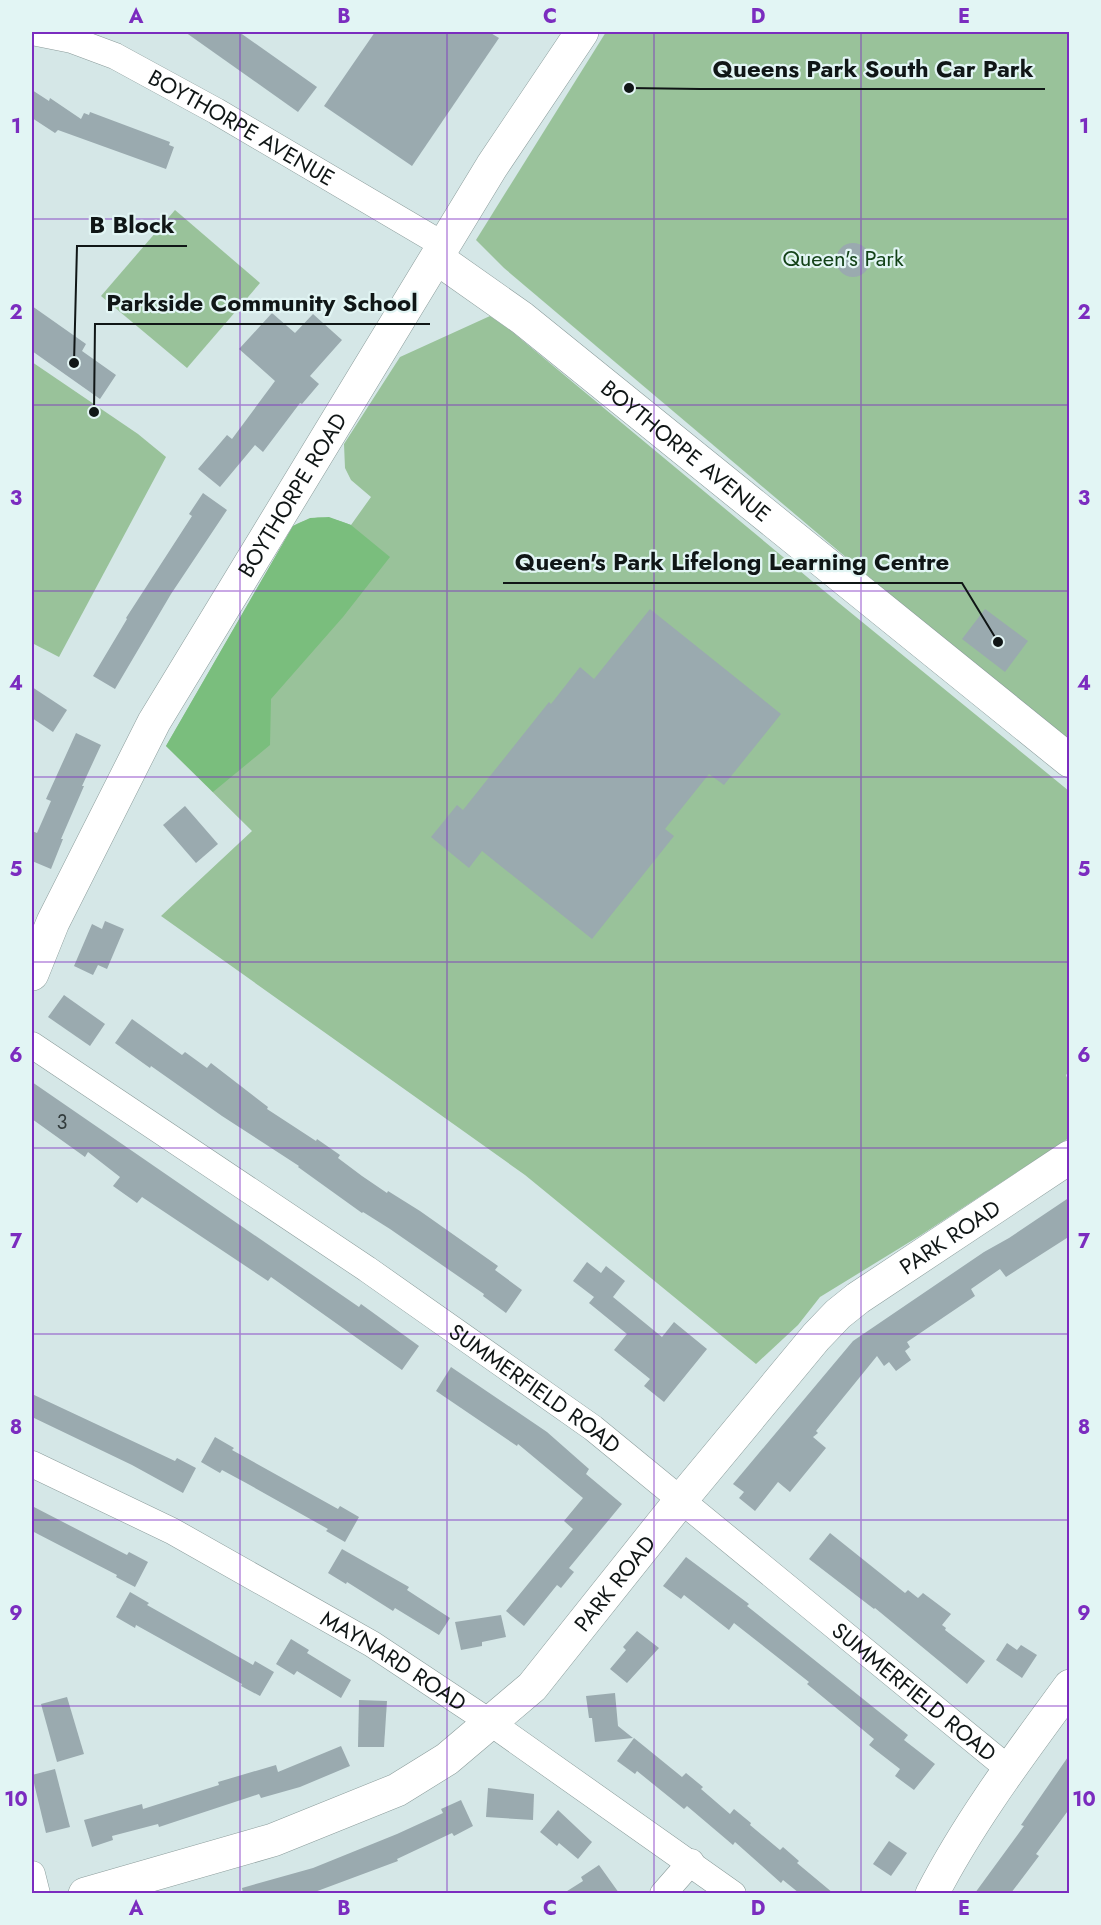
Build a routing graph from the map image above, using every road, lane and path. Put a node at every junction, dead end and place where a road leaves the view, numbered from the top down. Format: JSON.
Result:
{"nodes":[{"id":1,"x":32,"y":32,"type":"edge"},
{"id":2,"x":582,"y":32,"type":"edge"},
{"id":3,"x":72,"y":35,"type":"edge"},
{"id":4,"x":441,"y":252,"type":"junction"},
{"id":5,"x":1070,"y":761,"type":"edge"},
{"id":6,"x":42,"y":916,"type":"edge"},
{"id":7,"x":32,"y":974,"type":"edge"},
{"id":8,"x":32,"y":1045,"type":"edge"},
{"id":9,"x":1070,"y":1157,"type":"edge"},
{"id":10,"x":32,"y":1464,"type":"edge"},
{"id":11,"x":681,"y":1500,"type":"junction"},
{"id":12,"x":1070,"y":1686,"type":"edge"},
{"id":13,"x":491,"y":1723,"type":"junction"},
{"id":14,"x":1010,"y":1770,"type":"junction"},
{"id":15,"x":691,"y":1862,"type":"junction"},
{"id":16,"x":32,"y":1874,"type":"edge"},
{"id":17,"x":37,"y":1893,"type":"edge"},
{"id":18,"x":86,"y":1893,"type":"edge"},
{"id":19,"x":663,"y":1893,"type":"edge"},
{"id":20,"x":733,"y":1893,"type":"edge"},
{"id":21,"x":932,"y":1893,"type":"edge"}],
"edges":[{"from":1,"to":3,"type":"street","name":"BOYTHORPE AVENUE"},
{"from":2,"to":4,"type":"street","name":"BOYTHORPE ROAD"},
{"from":3,"to":4,"type":"street","name":"BOYTHORPE AVENUE"},
{"from":4,"to":5,"type":"street","name":"BOYTHORPE AVENUE"},
{"from":4,"to":6,"type":"street","name":"BOYTHORPE ROAD"},
{"from":6,"to":7,"type":"street","name":"BOYTHORPE ROAD"},
{"from":8,"to":11,"type":"street","name":"SUMMERFIELD ROAD"},
{"from":9,"to":11,"type":"street","name":"PARK ROAD"},
{"from":10,"to":13,"type":"street","name":"MAYNARD ROAD"},
{"from":11,"to":13,"type":"street","name":"PARK ROAD"},
{"from":11,"to":14,"type":"street","name":"SUMMERFIELD ROAD"},
{"from":12,"to":14,"type":"street"},
{"from":13,"to":15,"type":"street","name":"MAYNARD ROAD"},
{"from":13,"to":18,"type":"street","name":"PARK ROAD"},
{"from":14,"to":21,"type":"street"},
{"from":15,"to":19,"type":"street"},
{"from":15,"to":20,"type":"street","name":"MAYNARD ROAD"},
{"from":16,"to":17,"type":"street"}]}
